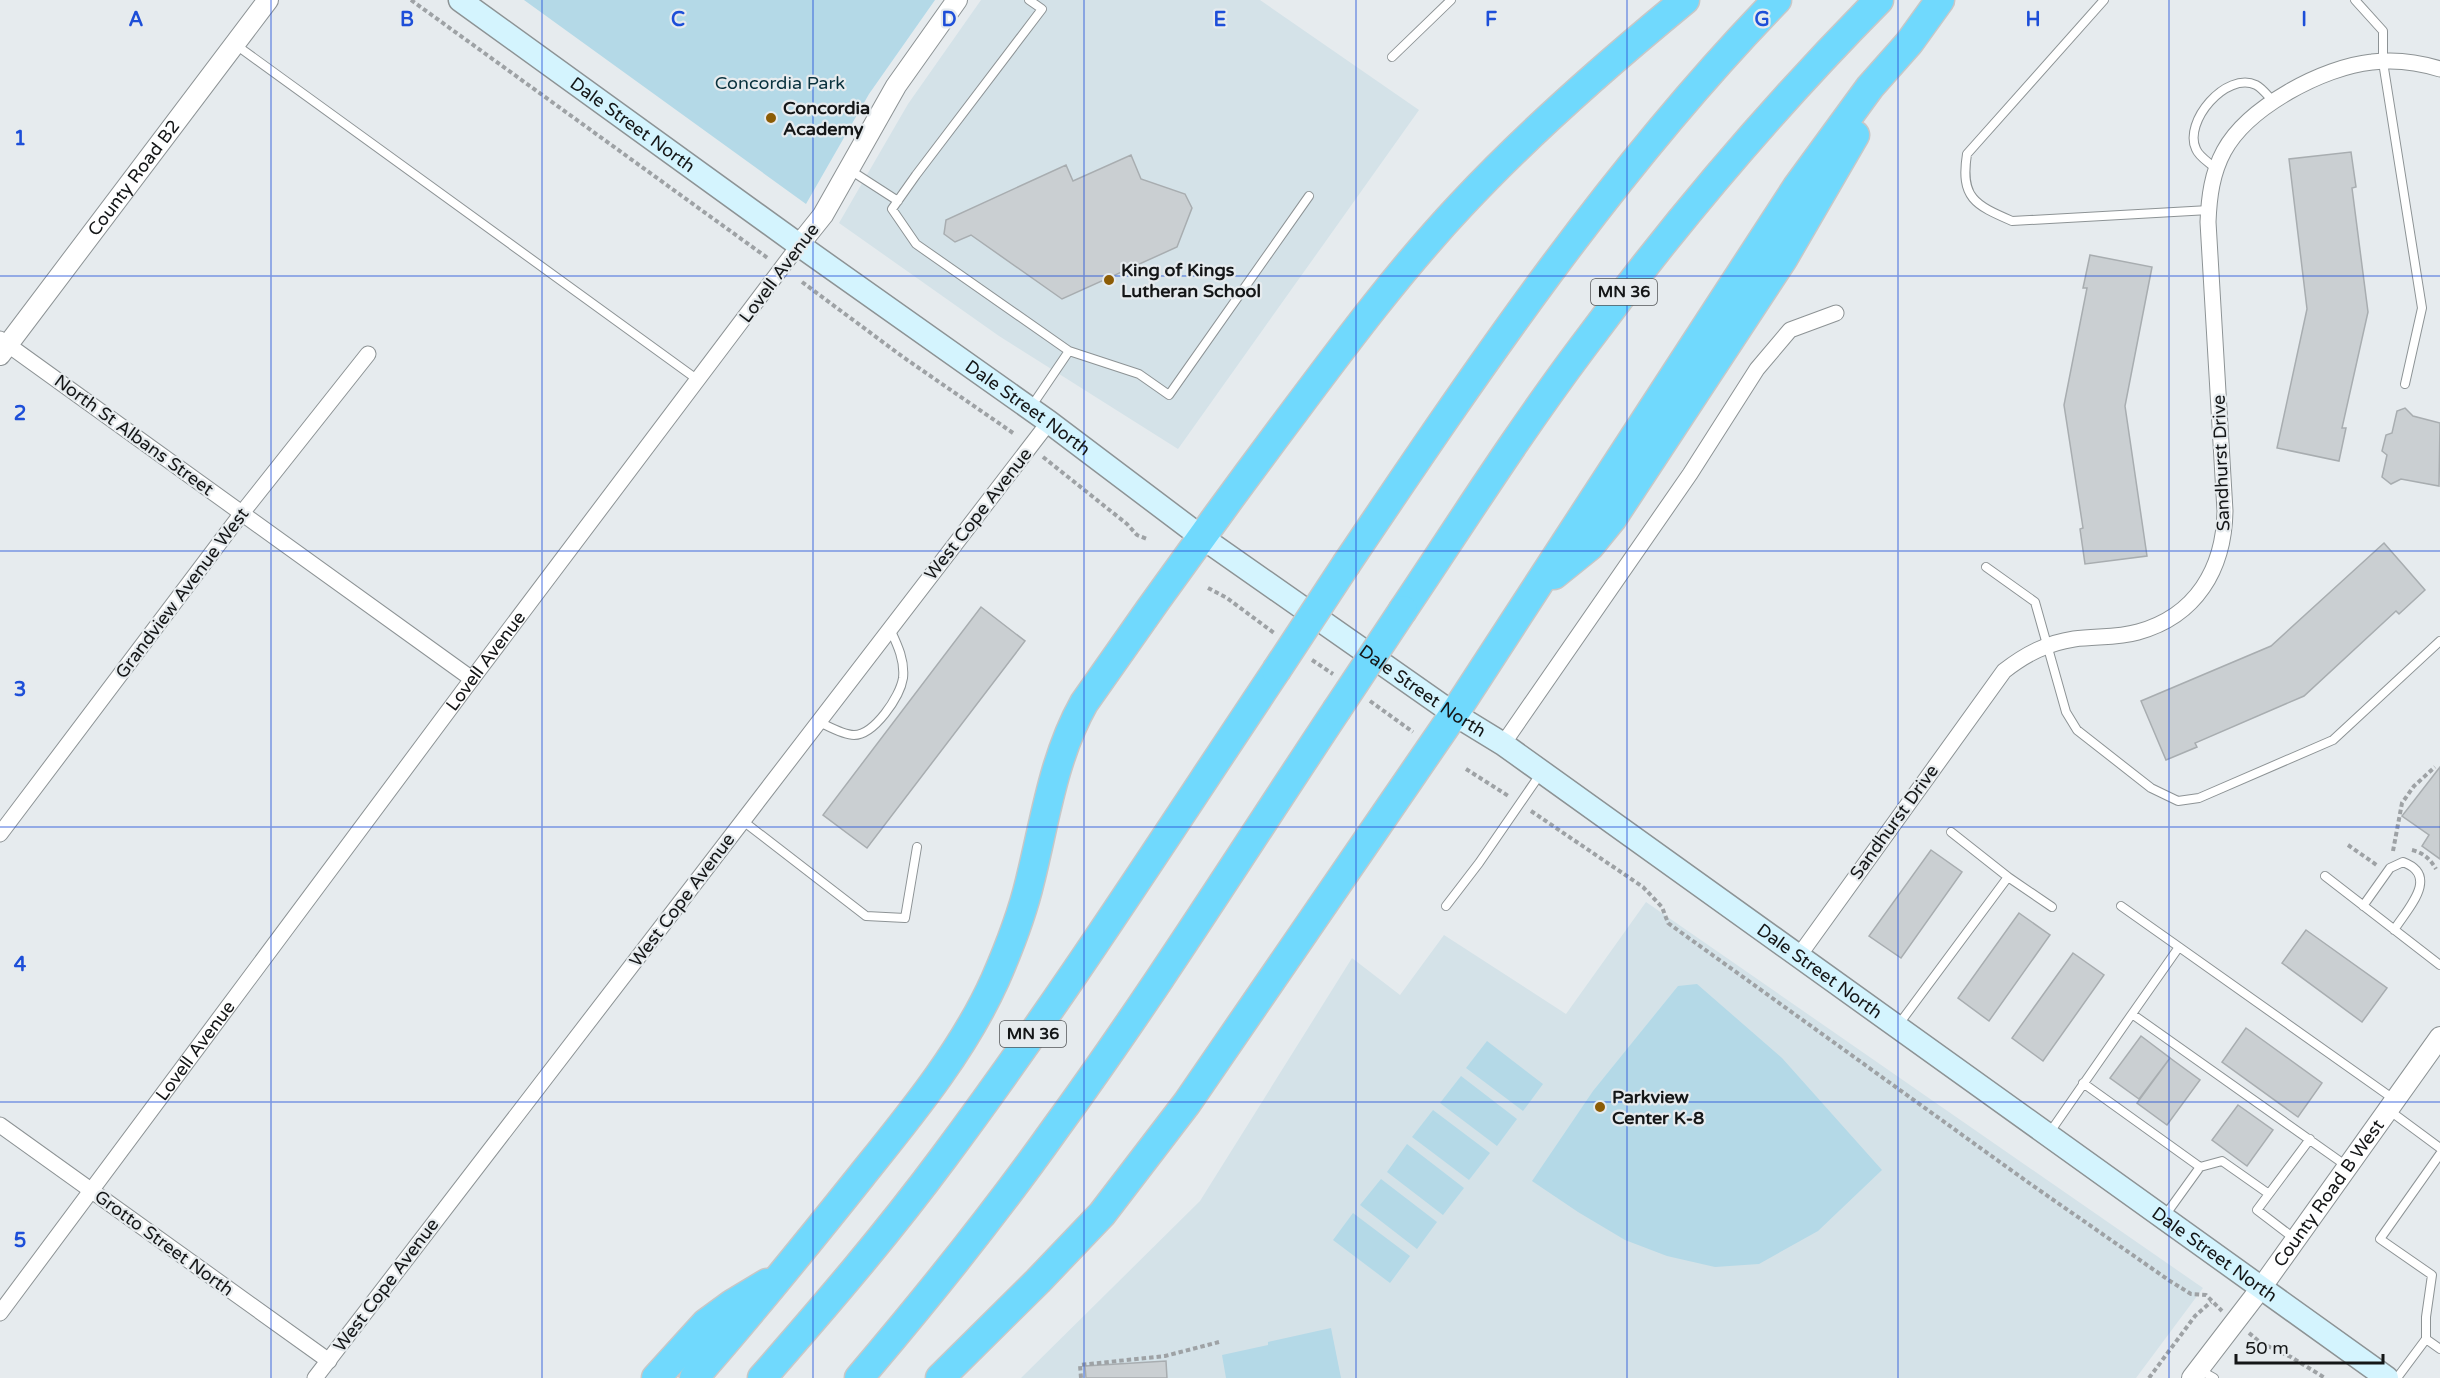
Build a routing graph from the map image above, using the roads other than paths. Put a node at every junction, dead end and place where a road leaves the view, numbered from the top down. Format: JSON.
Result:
{"nodes":[{"id":1,"x":268,"y":0,"type":"edge"},
{"id":2,"x":460,"y":0,"type":"edge"},
{"id":3,"x":957,"y":0,"type":"edge"},
{"id":4,"x":1029,"y":0,"type":"edge"},
{"id":5,"x":1451,"y":0,"type":"edge"},
{"id":6,"x":1685,"y":0,"type":"edge"},
{"id":7,"x":1777,"y":0,"type":"edge"},
{"id":8,"x":1879,"y":0,"type":"edge"},
{"id":9,"x":1940,"y":0,"type":"edge"},
{"id":10,"x":2104,"y":0,"type":"edge"},
{"id":11,"x":2355,"y":0,"type":"edge"},
{"id":12,"x":235,"y":44,"type":"junction"},
{"id":13,"x":1392,"y":57,"type":"dead end"},
{"id":14,"x":2383,"y":62,"type":"junction"},
{"id":15,"x":2440,"y":69,"type":"edge"},
{"id":16,"x":2273,"y":101,"type":"junction"},
{"id":17,"x":2216,"y":169,"type":"junction"},
{"id":18,"x":848,"y":170,"type":"junction"},
{"id":19,"x":1310,"y":196,"type":"dead end"},
{"id":20,"x":898,"y":201,"type":"junction"},
{"id":21,"x":2209,"y":210,"type":"junction"},
{"id":22,"x":799,"y":245,"type":"junction"},
{"id":23,"x":1836,"y":313,"type":"dead end"},
{"id":24,"x":3,"y":346,"type":"edge"},
{"id":25,"x":1069,"y":351,"type":"junction"},
{"id":26,"x":368,"y":354,"type":"dead end"},
{"id":27,"x":698,"y":380,"type":"junction"},
{"id":28,"x":2405,"y":384,"type":"dead end"},
{"id":29,"x":1030,"y":408,"type":"junction"},
{"id":30,"x":1049,"y":422,"type":"junction"},
{"id":31,"x":242,"y":513,"type":"junction"},
{"id":32,"x":1200,"y":536,"type":"junction"},
{"id":33,"x":1986,"y":567,"type":"dead end"},
{"id":34,"x":890,"y":629,"type":"junction"},
{"id":35,"x":2440,"y":641,"type":"edge"},
{"id":36,"x":2046,"y":645,"type":"junction"},
{"id":37,"x":472,"y":679,"type":"junction"},
{"id":38,"x":1454,"y":714,"type":"junction"},
{"id":39,"x":819,"y":722,"type":"junction"},
{"id":40,"x":1503,"y":744,"type":"junction"},
{"id":41,"x":1541,"y":772,"type":"junction"},
{"id":42,"x":743,"y":821,"type":"junction"},
{"id":43,"x":1951,"y":832,"type":"dead end"},
{"id":44,"x":0,"y":834,"type":"edge"},
{"id":45,"x":917,"y":847,"type":"dead end"},
{"id":46,"x":2325,"y":876,"type":"dead end"},
{"id":47,"x":2008,"y":877,"type":"junction"},
{"id":48,"x":1446,"y":906,"type":"dead end"},
{"id":49,"x":2121,"y":906,"type":"dead end"},
{"id":50,"x":2363,"y":906,"type":"junction"},
{"id":51,"x":2052,"y":907,"type":"dead end"},
{"id":52,"x":2394,"y":930,"type":"junction"},
{"id":53,"x":2179,"y":947,"type":"junction"},
{"id":54,"x":1798,"y":957,"type":"junction"},
{"id":55,"x":2440,"y":965,"type":"edge"},
{"id":56,"x":2132,"y":1014,"type":"junction"},
{"id":57,"x":1896,"y":1028,"type":"junction"},
{"id":58,"x":2440,"y":1037,"type":"edge"},
{"id":59,"x":2084,"y":1083,"type":"junction"},
{"id":60,"x":2392,"y":1105,"type":"junction"},
{"id":61,"x":0,"y":1125,"type":"edge"},
{"id":62,"x":2047,"y":1135,"type":"junction"},
{"id":63,"x":2310,"y":1140,"type":"junction"},
{"id":64,"x":2440,"y":1148,"type":"edge"},
{"id":65,"x":2440,"y":1154,"type":"edge"},
{"id":66,"x":2200,"y":1167,"type":"junction"},
{"id":67,"x":2348,"y":1167,"type":"junction"},
{"id":68,"x":90,"y":1191,"type":"junction"},
{"id":69,"x":2269,"y":1194,"type":"junction"},
{"id":70,"x":2163,"y":1218,"type":"junction"},
{"id":71,"x":2296,"y":1239,"type":"junction"},
{"id":72,"x":784,"y":1273,"type":"junction"},
{"id":73,"x":2261,"y":1288,"type":"junction"},
{"id":74,"x":0,"y":1313,"type":"edge"},
{"id":75,"x":2426,"y":1338,"type":"junction"},
{"id":76,"x":2440,"y":1349,"type":"edge"},
{"id":77,"x":328,"y":1361,"type":"junction"},
{"id":78,"x":2202,"y":1375,"type":"edge"},
{"id":79,"x":315,"y":1378,"type":"edge"},
{"id":80,"x":656,"y":1378,"type":"edge"},
{"id":81,"x":694,"y":1378,"type":"edge"},
{"id":82,"x":762,"y":1378,"type":"edge"},
{"id":83,"x":859,"y":1378,"type":"edge"},
{"id":84,"x":940,"y":1378,"type":"edge"},
{"id":85,"x":2386,"y":1378,"type":"edge"},
{"id":86,"x":2397,"y":1378,"type":"edge"}],
"edges":[{"from":1,"to":12,"type":"street","name":"County Road B2"},
{"from":2,"to":22,"type":"main road","name":"Dale Street North"},
{"from":3,"to":18,"type":"street","name":"Lovell Avenue"},
{"from":4,"to":20,"type":"lane"},
{"from":5,"to":13,"type":"lane"},
{"from":6,"to":32,"type":"highway"},
{"from":7,"to":82,"type":"highway","number":"MN 36","bridge":true},
{"from":8,"to":83,"type":"highway","number":"MN 36","bridge":true},
{"from":9,"to":38,"type":"highway"},
{"from":10,"to":21,"type":"lane"},
{"from":11,"to":14,"type":"lane"},
{"from":12,"to":24,"type":"street","name":"County Road B2"},
{"from":12,"to":27,"type":"lane"},
{"from":14,"to":15,"type":"street","name":"Sandhurst Drive"},
{"from":14,"to":16,"type":"street","name":"Sandhurst Drive"},
{"from":14,"to":28,"type":"lane"},
{"from":16,"to":17,"type":"street","name":"Sandhurst Drive"},
{"from":16,"to":17,"type":"lane"},
{"from":17,"to":21,"type":"street","name":"Sandhurst Drive"},
{"from":18,"to":20,"type":"lane"},
{"from":18,"to":22,"type":"street","name":"Lovell Avenue"},
{"from":19,"to":25,"type":"lane"},
{"from":20,"to":25,"type":"lane"},
{"from":21,"to":36,"type":"street","name":"Sandhurst Drive"},
{"from":22,"to":27,"type":"street","name":"Lovell Avenue"},
{"from":22,"to":29,"type":"main road","name":"Dale Street North"},
{"from":23,"to":40,"type":"street"},
{"from":24,"to":31,"type":"street","name":"North St Albans Street"},
{"from":25,"to":29,"type":"lane"},
{"from":26,"to":31,"type":"street","name":"Grandview Avenue West"},
{"from":27,"to":37,"type":"street","name":"Lovell Avenue"},
{"from":29,"to":30,"type":"main road","name":"Dale Street North"},
{"from":30,"to":32,"type":"main road","name":"Dale Street North"},
{"from":30,"to":34,"type":"street","name":"West Cope Avenue"},
{"from":31,"to":37,"type":"street","name":"North St Albans Street"},
{"from":31,"to":44,"type":"street","name":"Grandview Avenue West"},
{"from":32,"to":38,"type":"main road","name":"Dale Street North"},
{"from":32,"to":72,"type":"highway"},
{"from":33,"to":36,"type":"lane"},
{"from":34,"to":39,"type":"street","name":"West Cope Avenue"},
{"from":34,"to":39,"type":"lane"},
{"from":35,"to":36,"type":"lane"},
{"from":36,"to":54,"type":"street","name":"Sandhurst Drive"},
{"from":37,"to":68,"type":"street","name":"Lovell Avenue"},
{"from":38,"to":40,"type":"main road","name":"Dale Street North"},
{"from":38,"to":84,"type":"highway"},
{"from":39,"to":42,"type":"street","name":"West Cope Avenue"},
{"from":40,"to":41,"type":"main road","name":"Dale Street North"},
{"from":41,"to":48,"type":"lane"},
{"from":41,"to":54,"type":"main road","name":"Dale Street North"},
{"from":42,"to":45,"type":"lane"},
{"from":42,"to":77,"type":"street","name":"West Cope Avenue"},
{"from":43,"to":47,"type":"lane"},
{"from":46,"to":50,"type":"lane"},
{"from":47,"to":51,"type":"lane"},
{"from":47,"to":57,"type":"lane"},
{"from":49,"to":53,"type":"lane"},
{"from":50,"to":52,"type":"lane"},
{"from":50,"to":52,"type":"lane"},
{"from":52,"to":55,"type":"lane"},
{"from":53,"to":56,"type":"lane"},
{"from":53,"to":60,"type":"lane"},
{"from":54,"to":57,"type":"main road","name":"Dale Street North"},
{"from":56,"to":59,"type":"lane"},
{"from":56,"to":63,"type":"lane"},
{"from":57,"to":62,"type":"main road","name":"Dale Street North"},
{"from":58,"to":60,"type":"street","name":"County Road B West"},
{"from":59,"to":62,"type":"lane"},
{"from":59,"to":66,"type":"lane"},
{"from":60,"to":64,"type":"lane"},
{"from":60,"to":67,"type":"street","name":"County Road B West"},
{"from":61,"to":68,"type":"street","name":"Grotto Street North"},
{"from":62,"to":70,"type":"main road","name":"Dale Street North"},
{"from":63,"to":67,"type":"lane"},
{"from":63,"to":69,"type":"lane"},
{"from":65,"to":75,"type":"lane"},
{"from":66,"to":69,"type":"lane"},
{"from":66,"to":70,"type":"lane"},
{"from":67,"to":71,"type":"street","name":"County Road B West"},
{"from":68,"to":74,"type":"street","name":"Lovell Avenue"},
{"from":68,"to":77,"type":"street","name":"Grotto Street North"},
{"from":69,"to":71,"type":"lane"},
{"from":70,"to":73,"type":"main road","name":"Dale Street North"},
{"from":71,"to":73,"type":"street","name":"County Road B West"},
{"from":72,"to":80,"type":"highway"},
{"from":72,"to":81,"type":"highway"},
{"from":73,"to":78,"type":"street","name":"County Road B West"},
{"from":73,"to":85,"type":"main road","name":"Dale Street North"},
{"from":75,"to":76,"type":"lane"},
{"from":75,"to":86,"type":"lane"},
{"from":77,"to":79,"type":"street","name":"West Cope Avenue"}]}
